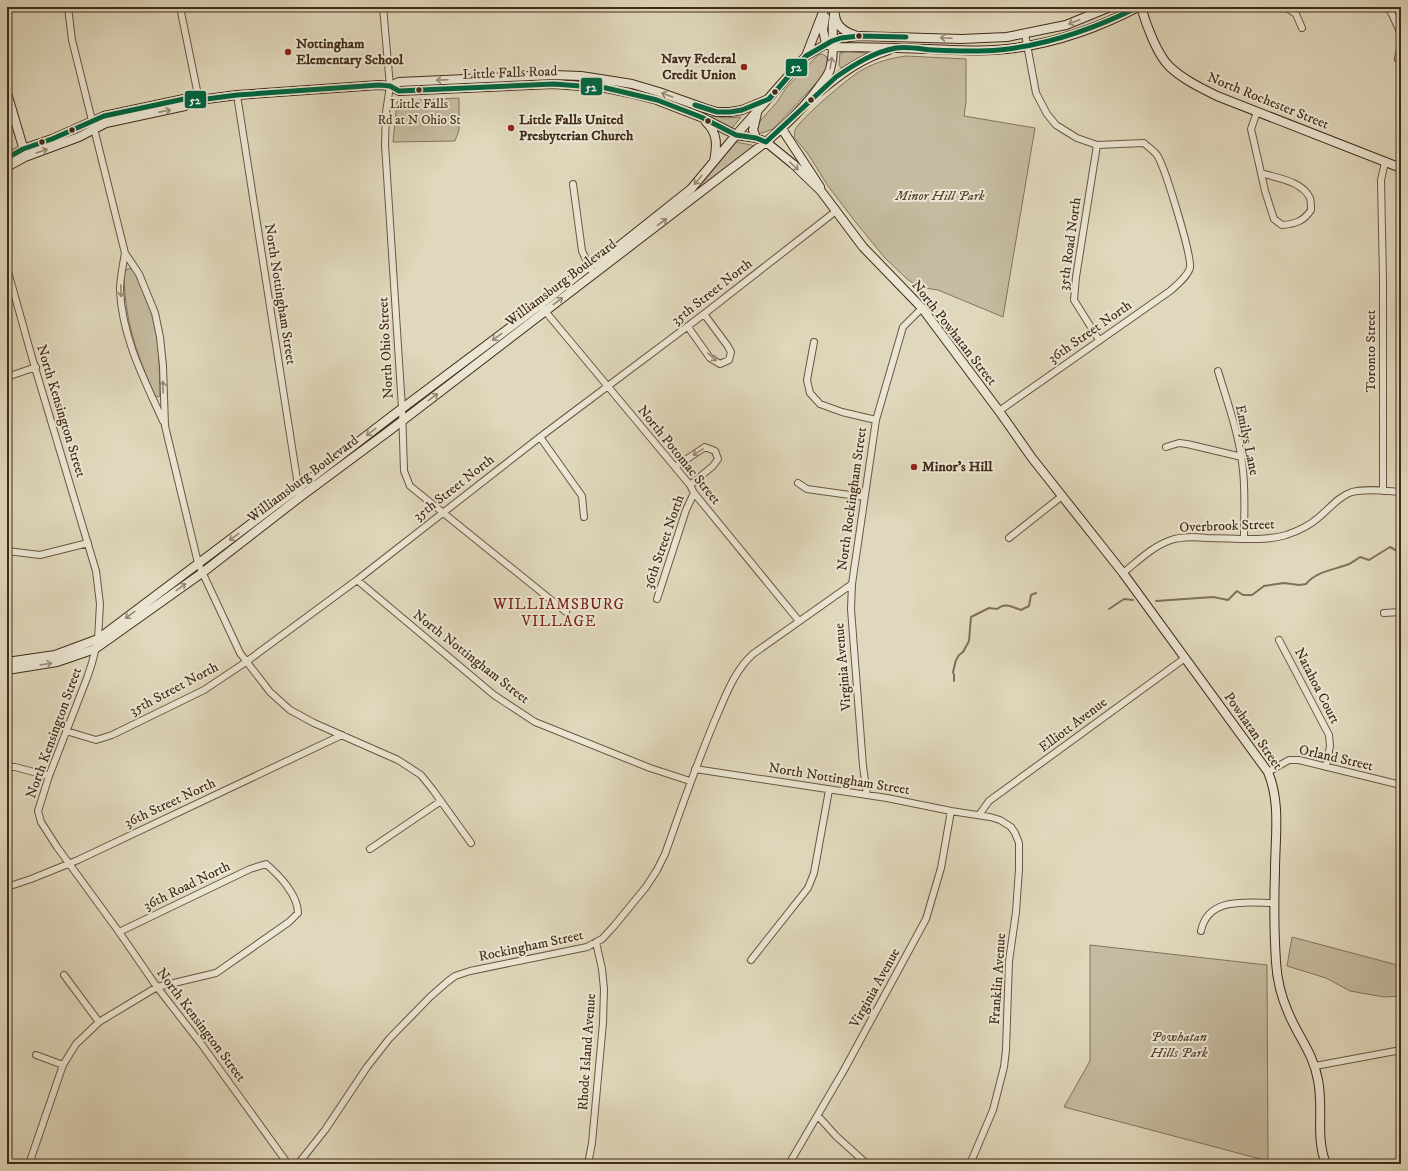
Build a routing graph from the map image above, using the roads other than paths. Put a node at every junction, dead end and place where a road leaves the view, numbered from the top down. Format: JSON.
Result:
{"nodes":[{"id":1,"x":68,"y":7,"type":"edge"},
{"id":2,"x":180,"y":7,"type":"edge"},
{"id":3,"x":384,"y":7,"type":"edge"},
{"id":4,"x":825,"y":7,"type":"edge"},
{"id":5,"x":1110,"y":7,"type":"edge"},
{"id":6,"x":1140,"y":7,"type":"edge"},
{"id":7,"x":1285,"y":7,"type":"edge"},
{"id":8,"x":1387,"y":7,"type":"edge"},
{"id":9,"x":836,"y":9,"type":"edge"},
{"id":10,"x":1302,"y":28,"type":"dead end"},
{"id":11,"x":1025,"y":34,"type":"junction"},
{"id":12,"x":1401,"y":34,"type":"edge"},
{"id":13,"x":859,"y":36,"type":"junction"},
{"id":14,"x":830,"y":44,"type":"junction"},
{"id":15,"x":1401,"y":44,"type":"edge"},
{"id":16,"x":1028,"y":46,"type":"junction"},
{"id":17,"x":894,"y":48,"type":"junction"},
{"id":18,"x":806,"y":56,"type":"junction"},
{"id":19,"x":1398,"y":59,"type":"dead end"},
{"id":20,"x":390,"y":86,"type":"junction"},
{"id":21,"x":7,"y":93,"type":"edge"},
{"id":22,"x":237,"y":95,"type":"junction"},
{"id":23,"x":769,"y":99,"type":"junction"},
{"id":24,"x":199,"y":100,"type":"junction"},
{"id":25,"x":810,"y":101,"type":"junction"},
{"id":26,"x":758,"y":110,"type":"junction"},
{"id":27,"x":1257,"y":112,"type":"junction"},
{"id":28,"x":700,"y":117,"type":"junction"},
{"id":29,"x":93,"y":125,"type":"junction"},
{"id":30,"x":782,"y":129,"type":"junction"},
{"id":31,"x":736,"y":135,"type":"junction"},
{"id":32,"x":756,"y":138,"type":"junction"},
{"id":33,"x":766,"y":142,"type":"junction"},
{"id":34,"x":1097,"y":145,"type":"junction"},
{"id":35,"x":7,"y":152,"type":"edge"},
{"id":36,"x":24,"y":153,"type":"junction"},
{"id":37,"x":7,"y":158,"type":"edge"},
{"id":38,"x":714,"y":162,"type":"junction"},
{"id":39,"x":1385,"y":162,"type":"junction"},
{"id":40,"x":7,"y":167,"type":"edge"},
{"id":41,"x":1401,"y":168,"type":"edge"},
{"id":42,"x":1261,"y":173,"type":"junction"},
{"id":43,"x":573,"y":184,"type":"dead end"},
{"id":44,"x":821,"y":191,"type":"junction"},
{"id":45,"x":836,"y":211,"type":"junction"},
{"id":46,"x":125,"y":253,"type":"junction"},
{"id":47,"x":588,"y":267,"type":"junction"},
{"id":48,"x":7,"y":268,"type":"edge"},
{"id":49,"x":593,"y":274,"type":"junction"},
{"id":50,"x":10,"y":289,"type":"edge"},
{"id":51,"x":543,"y":308,"type":"junction"},
{"id":52,"x":922,"y":308,"type":"junction"},
{"id":53,"x":704,"y":314,"type":"junction"},
{"id":54,"x":688,"y":327,"type":"junction"},
{"id":55,"x":1099,"y":340,"type":"junction"},
{"id":56,"x":814,"y":342,"type":"dead end"},
{"id":57,"x":36,"y":367,"type":"junction"},
{"id":58,"x":1218,"y":371,"type":"dead end"},
{"id":59,"x":7,"y":378,"type":"edge"},
{"id":60,"x":606,"y":386,"type":"junction"},
{"id":61,"x":402,"y":408,"type":"junction"},
{"id":62,"x":999,"y":411,"type":"junction"},
{"id":63,"x":876,"y":420,"type":"junction"},
{"id":64,"x":402,"y":421,"type":"junction"},
{"id":65,"x":165,"y":426,"type":"junction"},
{"id":66,"x":540,"y":437,"type":"junction"},
{"id":67,"x":1166,"y":447,"type":"dead end"},
{"id":68,"x":1242,"y":457,"type":"junction"},
{"id":69,"x":1032,"y":458,"type":"joint"},
{"id":70,"x":674,"y":467,"type":"junction"},
{"id":71,"x":798,"y":483,"type":"dead end"},
{"id":72,"x":690,"y":486,"type":"junction"},
{"id":73,"x":1382,"y":491,"type":"junction"},
{"id":74,"x":1401,"y":492,"type":"edge"},
{"id":75,"x":299,"y":493,"type":"junction"},
{"id":76,"x":694,"y":493,"type":"junction"},
{"id":77,"x":1062,"y":496,"type":"junction"},
{"id":78,"x":864,"y":497,"type":"junction"},
{"id":79,"x":443,"y":512,"type":"junction"},
{"id":80,"x":584,"y":517,"type":"dead end"},
{"id":81,"x":1009,"y":538,"type":"dead end"},
{"id":82,"x":1244,"y":538,"type":"junction"},
{"id":83,"x":88,"y":543,"type":"junction"},
{"id":84,"x":7,"y":551,"type":"edge"},
{"id":85,"x":198,"y":564,"type":"junction"},
{"id":86,"x":202,"y":573,"type":"junction"},
{"id":87,"x":1123,"y":573,"type":"junction"},
{"id":88,"x":357,"y":580,"type":"junction"},
{"id":89,"x":852,"y":584,"type":"junction"},
{"id":90,"x":657,"y":599,"type":"dead end"},
{"id":91,"x":566,"y":612,"type":"dead end"},
{"id":92,"x":1401,"y":612,"type":"edge"},
{"id":93,"x":1384,"y":613,"type":"dead end"},
{"id":94,"x":799,"y":621,"type":"junction"},
{"id":95,"x":98,"y":639,"type":"junction"},
{"id":96,"x":1279,"y":640,"type":"dead end"},
{"id":97,"x":96,"y":649,"type":"junction"},
{"id":98,"x":753,"y":654,"type":"joint"},
{"id":99,"x":1185,"y":658,"type":"junction"},
{"id":100,"x":7,"y":662,"type":"edge"},
{"id":101,"x":246,"y":662,"type":"junction"},
{"id":102,"x":7,"y":670,"type":"edge"},
{"id":103,"x":66,"y":731,"type":"junction"},
{"id":104,"x":342,"y":735,"type":"junction"},
{"id":105,"x":7,"y":767,"type":"edge"},
{"id":106,"x":1326,"y":767,"type":"junction"},
{"id":107,"x":694,"y":768,"type":"junction"},
{"id":108,"x":1268,"y":772,"type":"junction"},
{"id":109,"x":49,"y":776,"type":"junction"},
{"id":110,"x":690,"y":781,"type":"junction"},
{"id":111,"x":1401,"y":785,"type":"edge"},
{"id":112,"x":829,"y":790,"type":"junction"},
{"id":113,"x":867,"y":795,"type":"junction"},
{"id":114,"x":442,"y":801,"type":"junction"},
{"id":115,"x":951,"y":812,"type":"junction"},
{"id":116,"x":980,"y":815,"type":"junction"},
{"id":117,"x":471,"y":843,"type":"dead end"},
{"id":118,"x":370,"y":849,"type":"dead end"},
{"id":119,"x":69,"y":864,"type":"junction"},
{"id":120,"x":7,"y":887,"type":"edge"},
{"id":121,"x":1275,"y":903,"type":"junction"},
{"id":122,"x":1201,"y":931,"type":"dead end"},
{"id":123,"x":119,"y":932,"type":"junction"},
{"id":124,"x":596,"y":942,"type":"junction"},
{"id":125,"x":751,"y":960,"type":"dead end"},
{"id":126,"x":64,"y":975,"type":"dead end"},
{"id":127,"x":156,"y":987,"type":"junction"},
{"id":128,"x":99,"y":1022,"type":"junction"},
{"id":129,"x":1401,"y":1050,"type":"edge"},
{"id":130,"x":36,"y":1055,"type":"dead end"},
{"id":131,"x":63,"y":1065,"type":"junction"},
{"id":132,"x":1315,"y":1066,"type":"junction"},
{"id":133,"x":818,"y":1116,"type":"junction"},
{"id":134,"x":29,"y":1164,"type":"edge"},
{"id":135,"x":288,"y":1164,"type":"edge"},
{"id":136,"x":298,"y":1164,"type":"edge"},
{"id":137,"x":588,"y":1164,"type":"edge"},
{"id":138,"x":788,"y":1164,"type":"edge"},
{"id":139,"x":867,"y":1164,"type":"edge"},
{"id":140,"x":970,"y":1164,"type":"edge"},
{"id":141,"x":1326,"y":1164,"type":"edge"}],
"edges":[{"from":1,"to":29,"type":"street"},
{"from":2,"to":24,"type":"street"},
{"from":3,"to":20,"type":"street","name":"North Ohio Street"},
{"from":4,"to":14,"type":"main road"},
{"from":4,"to":18,"type":"main road"},
{"from":5,"to":11,"type":"main road","name":"Williamsburg Boulevard","one_way":true},
{"from":6,"to":16,"type":"main road"},
{"from":6,"to":27,"type":"main road","name":"North Rochester Street"},
{"from":7,"to":10,"type":"street"},
{"from":8,"to":12,"type":"street"},
{"from":9,"to":13,"type":"main road"},
{"from":9,"to":14,"type":"main road"},
{"from":11,"to":13,"type":"main road","name":"Williamsburg Boulevard","one_way":true},
{"from":11,"to":16,"type":"street"},
{"from":13,"to":14,"type":"main road","name":"Williamsburg Boulevard"},
{"from":14,"to":17,"type":"main road"},
{"from":14,"to":18,"type":"main road","name":"Williamsburg Boulevard"},
{"from":25,"to":14,"type":"main road","name":"Williamsburg Boulevard","one_way":true},
{"from":15,"to":19,"type":"street"},
{"from":16,"to":17,"type":"main road"},
{"from":16,"to":34,"type":"street"},
{"from":17,"to":25,"type":"main road"},
{"from":18,"to":23,"type":"main road","name":"Williamsburg Boulevard"},
{"from":20,"to":22,"type":"main road","name":"Little Falls Road"},
{"from":23,"to":20,"type":"main road","name":"Little Falls Road","one_way":true},
{"from":20,"to":28,"type":"main road","name":"Little Falls Road"},
{"from":20,"to":61,"type":"street","name":"North Ohio Street"},
{"from":21,"to":36,"type":"main road"},
{"from":22,"to":24,"type":"main road","name":"Little Falls Road"},
{"from":22,"to":75,"type":"street","name":"North Nottingham Street"},
{"from":23,"to":26,"type":"main road","name":"Williamsburg Boulevard"},
{"from":24,"to":29,"type":"main road","name":"Little Falls Road"},
{"from":25,"to":30,"type":"main road","name":"Williamsburg Boulevard"},
{"from":26,"to":31,"type":"main road","name":"Williamsburg Boulevard"},
{"from":26,"to":32,"type":"main road"},
{"from":27,"to":39,"type":"main road","name":"North Rochester Street"},
{"from":27,"to":42,"type":"street"},
{"from":28,"to":31,"type":"main road","name":"Little Falls Road"},
{"from":28,"to":38,"type":"main road"},
{"from":29,"to":36,"type":"main road","name":"Little Falls Road"},
{"from":29,"to":46,"type":"street"},
{"from":30,"to":33,"type":"main road","name":"Williamsburg Boulevard"},
{"from":30,"to":44,"type":"main road","name":"North Powhatan Street"},
{"from":31,"to":32,"type":"main road","name":"Little Falls Road"},
{"from":31,"to":38,"type":"main road","name":"Williamsburg Boulevard"},
{"from":32,"to":33,"type":"main road","name":"Little Falls Road"},
{"from":33,"to":44,"type":"main road","name":"North Powhatan Street","one_way":true},
{"from":49,"to":33,"type":"main road","name":"Williamsburg Boulevard","one_way":true},
{"from":34,"to":55,"type":"street","name":"35th Road North"},
{"from":34,"to":55,"type":"street","name":"36th Street North"},
{"from":35,"to":36,"type":"main road"},
{"from":36,"to":37,"type":"main road","name":"Little Falls Road"},
{"from":36,"to":40,"type":"main road","name":"Little Falls Road"},
{"from":38,"to":47,"type":"main road","name":"Williamsburg Boulevard","one_way":true},
{"from":39,"to":41,"type":"main road","name":"North Rochester Street"},
{"from":39,"to":73,"type":"street","name":"Toronto Street"},
{"from":42,"to":42,"type":"street"},
{"from":43,"to":47,"type":"street"},
{"from":44,"to":45,"type":"main road","name":"North Powhatan Street"},
{"from":45,"to":52,"type":"main road","name":"North Powhatan Street"},
{"from":45,"to":53,"type":"street","name":"35th Street North"},
{"from":65,"to":46,"type":"street","one_way":true},
{"from":46,"to":65,"type":"street","one_way":true},
{"from":47,"to":49,"type":"street"},
{"from":47,"to":51,"type":"main road","name":"Williamsburg Boulevard"},
{"from":48,"to":50,"type":"street","name":"North Kensington Street"},
{"from":51,"to":49,"type":"main road","name":"Williamsburg Boulevard","one_way":true},
{"from":50,"to":57,"type":"street","name":"North Kensington Street"},
{"from":51,"to":60,"type":"street","name":"North Potomac Street"},
{"from":51,"to":61,"type":"main road","name":"Williamsburg Boulevard","one_way":true},
{"from":64,"to":51,"type":"main road","name":"Williamsburg Boulevard","one_way":true},
{"from":52,"to":62,"type":"main road","name":"North Powhatan Street"},
{"from":52,"to":63,"type":"street","name":"North Rockingham Street"},
{"from":53,"to":54,"type":"street","name":"35th Street North"},
{"from":54,"to":53,"type":"street","one_way":true},
{"from":54,"to":60,"type":"street","name":"35th Street North"},
{"from":55,"to":62,"type":"street","name":"36th Street North"},
{"from":56,"to":63,"type":"street"},
{"from":57,"to":59,"type":"street"},
{"from":57,"to":83,"type":"street","name":"North Kensington Street"},
{"from":58,"to":68,"type":"street","name":"Emilys Lane"},
{"from":60,"to":66,"type":"street","name":"35th Street North"},
{"from":60,"to":70,"type":"street","name":"North Potomac Street"},
{"from":61,"to":64,"type":"street","name":"North Ohio Street"},
{"from":61,"to":75,"type":"main road","name":"Williamsburg Boulevard","one_way":true},
{"from":62,"to":69,"type":"main road","name":"North Powhatan Street"},
{"from":63,"to":78,"type":"street","name":"North Rockingham Street"},
{"from":64,"to":75,"type":"main road","name":"Williamsburg Boulevard"},
{"from":64,"to":79,"type":"street","name":"North Ohio Street"},
{"from":65,"to":85,"type":"street"},
{"from":66,"to":79,"type":"street","name":"35th Street North"},
{"from":66,"to":80,"type":"street"},
{"from":67,"to":68,"type":"street"},
{"from":68,"to":82,"type":"street","name":"Emilys Lane"},
{"from":69,"to":77,"type":"main road","name":"Powhatan Street"},
{"from":70,"to":72,"type":"street","name":"North Potomac Street"},
{"from":72,"to":70,"type":"street","name":"36th Street North","one_way":true},
{"from":71,"to":78,"type":"street"},
{"from":72,"to":76,"type":"street","name":"North Potomac Street"},
{"from":73,"to":74,"type":"street","name":"Overbrook Street"},
{"from":73,"to":82,"type":"street","name":"Overbrook Street"},
{"from":75,"to":85,"type":"main road","name":"Williamsburg Boulevard","one_way":true},
{"from":75,"to":86,"type":"main road","name":"Williamsburg Boulevard"},
{"from":76,"to":90,"type":"street","name":"36th Street North"},
{"from":76,"to":94,"type":"street","name":"North Potomac Street"},
{"from":77,"to":81,"type":"street"},
{"from":77,"to":87,"type":"main road","name":"Powhatan Street"},
{"from":78,"to":89,"type":"street","name":"North Rockingham Street"},
{"from":79,"to":88,"type":"street","name":"35th Street North"},
{"from":79,"to":91,"type":"street","name":"North Ohio Street"},
{"from":82,"to":87,"type":"street","name":"Overbrook Street"},
{"from":83,"to":84,"type":"street"},
{"from":83,"to":95,"type":"street","name":"North Kensington Street"},
{"from":85,"to":86,"type":"street"},
{"from":85,"to":95,"type":"main road","name":"Williamsburg Boulevard","one_way":true},
{"from":97,"to":86,"type":"main road","name":"Williamsburg Boulevard","one_way":true},
{"from":86,"to":101,"type":"street"},
{"from":87,"to":99,"type":"main road","name":"Powhatan Street"},
{"from":88,"to":101,"type":"street","name":"35th Street North"},
{"from":88,"to":110,"type":"street","name":"North Nottingham Street"},
{"from":89,"to":94,"type":"street","name":"North Rockingham Street"},
{"from":89,"to":113,"type":"street","name":"Virginia Avenue"},
{"from":92,"to":93,"type":"street"},
{"from":94,"to":98,"type":"street","name":"North Rockingham Street"},
{"from":95,"to":97,"type":"street","name":"North Kensington Street"},
{"from":95,"to":100,"type":"main road","name":"Williamsburg Boulevard"},
{"from":96,"to":106,"type":"street","name":"Natahoa Court"},
{"from":102,"to":97,"type":"main road","name":"Williamsburg Boulevard","one_way":true},
{"from":97,"to":103,"type":"street","name":"North Kensington Street"},
{"from":98,"to":107,"type":"street","name":"Rockingham Street"},
{"from":99,"to":108,"type":"main road","name":"Powhatan Street"},
{"from":99,"to":116,"type":"street","name":"Elliott Avenue"},
{"from":101,"to":103,"type":"street","name":"35th Street North"},
{"from":101,"to":104,"type":"street"},
{"from":103,"to":109,"type":"street","name":"North Kensington Street"},
{"from":104,"to":114,"type":"street"},
{"from":104,"to":119,"type":"street","name":"36th Street North"},
{"from":105,"to":109,"type":"street"},
{"from":106,"to":108,"type":"street","name":"Orland Street"},
{"from":106,"to":111,"type":"street","name":"Orland Street"},
{"from":107,"to":110,"type":"street","name":"Rockingham Street"},
{"from":107,"to":112,"type":"street","name":"North Nottingham Street"},
{"from":108,"to":121,"type":"main road","name":"Powhatan Street"},
{"from":109,"to":119,"type":"street","name":"North Kensington Street"},
{"from":110,"to":124,"type":"street","name":"Rockingham Street"},
{"from":112,"to":113,"type":"street","name":"North Nottingham Street"},
{"from":112,"to":125,"type":"street"},
{"from":113,"to":115,"type":"street","name":"North Nottingham Street"},
{"from":114,"to":117,"type":"street"},
{"from":114,"to":118,"type":"street"},
{"from":115,"to":116,"type":"street","name":"North Nottingham Street"},
{"from":115,"to":133,"type":"street","name":"Virginia Avenue"},
{"from":116,"to":140,"type":"street","name":"Franklin Avenue"},
{"from":119,"to":120,"type":"street","name":"36th Street North"},
{"from":119,"to":123,"type":"street","name":"North Kensington Street"},
{"from":121,"to":122,"type":"street"},
{"from":121,"to":132,"type":"main road","name":"Powhatan Street"},
{"from":123,"to":127,"type":"street","name":"North Kensington Street"},
{"from":123,"to":127,"type":"street","name":"36th Road North"},
{"from":124,"to":136,"type":"street","name":"Rockingham Street"},
{"from":124,"to":137,"type":"street","name":"Rhode Island Avenue"},
{"from":126,"to":128,"type":"street"},
{"from":127,"to":128,"type":"street"},
{"from":127,"to":135,"type":"street","name":"North Kensington Street"},
{"from":128,"to":131,"type":"street"},
{"from":129,"to":132,"type":"street"},
{"from":130,"to":131,"type":"street"},
{"from":131,"to":134,"type":"street"},
{"from":132,"to":141,"type":"main road","name":"Powhatan Street"},
{"from":133,"to":138,"type":"street","name":"Virginia Avenue"},
{"from":133,"to":139,"type":"street"}]}
